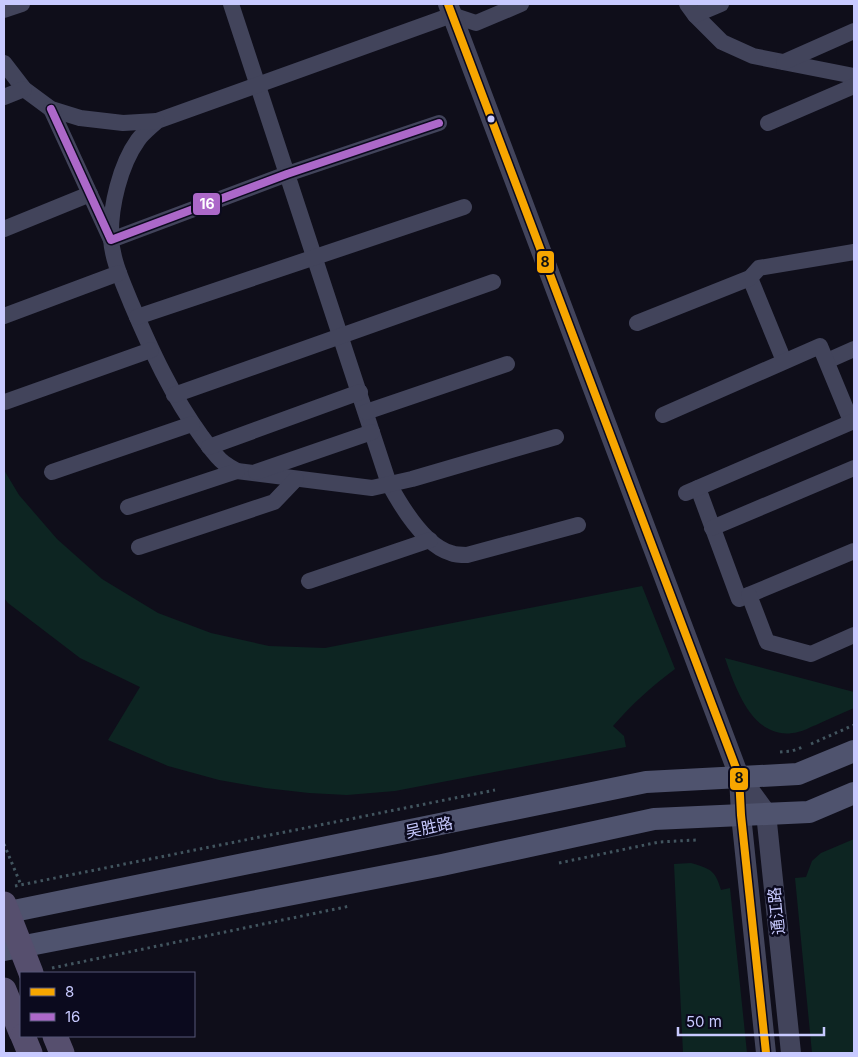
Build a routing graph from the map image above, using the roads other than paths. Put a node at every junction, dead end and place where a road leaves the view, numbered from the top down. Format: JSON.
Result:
{"nodes":[{"id":1,"x":22,"y":4,"type":"edge"},
{"id":2,"x":231,"y":4,"type":"edge"},
{"id":3,"x":521,"y":4,"type":"edge"},
{"id":4,"x":721,"y":4,"type":"edge"},
{"id":5,"x":453,"y":8,"type":"edge"},
{"id":6,"x":691,"y":9,"type":"edge"},
{"id":7,"x":4,"y":10,"type":"edge"},
{"id":8,"x":854,"y":31,"type":"edge"},
{"id":9,"x":784,"y":62,"type":"junction"},
{"id":10,"x":4,"y":63,"type":"edge"},
{"id":11,"x":854,"y":76,"type":"edge"},
{"id":12,"x":258,"y":84,"type":"junction"},
{"id":13,"x":854,"y":86,"type":"edge"},
{"id":14,"x":24,"y":89,"type":"junction"},
{"id":15,"x":4,"y":96,"type":"edge"},
{"id":16,"x":51,"y":109,"type":"junction"},
{"id":17,"x":157,"y":121,"type":"junction"},
{"id":18,"x":768,"y":123,"type":"dead end"},
{"id":19,"x":439,"y":124,"type":"dead end"},
{"id":20,"x":287,"y":174,"type":"junction"},
{"id":21,"x":90,"y":194,"type":"junction"},
{"id":22,"x":464,"y":207,"type":"dead end"},
{"id":23,"x":4,"y":229,"type":"edge"},
{"id":24,"x":111,"y":240,"type":"junction"},
{"id":25,"x":854,"y":252,"type":"edge"},
{"id":26,"x":315,"y":257,"type":"junction"},
{"id":27,"x":119,"y":273,"type":"junction"},
{"id":28,"x":750,"y":278,"type":"junction"},
{"id":29,"x":493,"y":282,"type":"dead end"},
{"id":30,"x":4,"y":316,"type":"edge"},
{"id":31,"x":137,"y":318,"type":"junction"},
{"id":32,"x":637,"y":323,"type":"dead end"},
{"id":33,"x":341,"y":336,"type":"junction"},
{"id":34,"x":854,"y":349,"type":"edge"},
{"id":35,"x":151,"y":350,"type":"junction"},
{"id":36,"x":784,"y":361,"type":"junction"},
{"id":37,"x":826,"y":361,"type":"junction"},
{"id":38,"x":506,"y":364,"type":"dead end"},
{"id":39,"x":360,"y":392,"type":"junction"},
{"id":40,"x":174,"y":394,"type":"junction"},
{"id":41,"x":5,"y":402,"type":"edge"},
{"id":42,"x":366,"y":412,"type":"junction"},
{"id":43,"x":663,"y":415,"type":"dead end"},
{"id":44,"x":853,"y":421,"type":"edge"},
{"id":45,"x":192,"y":424,"type":"junction"},
{"id":46,"x":372,"y":432,"type":"junction"},
{"id":47,"x":556,"y":437,"type":"dead end"},
{"id":48,"x":209,"y":447,"type":"junction"},
{"id":49,"x":854,"y":468,"type":"edge"},
{"id":50,"x":52,"y":472,"type":"dead end"},
{"id":51,"x":244,"y":472,"type":"junction"},
{"id":52,"x":296,"y":479,"type":"junction"},
{"id":53,"x":389,"y":484,"type":"junction"},
{"id":54,"x":128,"y":507,"type":"dead end"},
{"id":55,"x":578,"y":525,"type":"dead end"},
{"id":56,"x":712,"y":528,"type":"junction"},
{"id":57,"x":430,"y":540,"type":"junction"},
{"id":58,"x":140,"y":547,"type":"dead end"},
{"id":59,"x":854,"y":551,"type":"edge"},
{"id":60,"x":309,"y":581,"type":"dead end"},
{"id":61,"x":750,"y":595,"type":"junction"},
{"id":62,"x":854,"y":635,"type":"edge"},
{"id":63,"x":854,"y":751,"type":"edge"},
{"id":64,"x":739,"y":776,"type":"junction"},
{"id":65,"x":854,"y":793,"type":"edge"},
{"id":66,"x":741,"y":814,"type":"junction"},
{"id":67,"x":766,"y":814,"type":"junction"},
{"id":68,"x":5,"y":910,"type":"edge"},
{"id":69,"x":12,"y":948,"type":"edge"},
{"id":70,"x":29,"y":972,"type":"edge"},
{"id":71,"x":4,"y":990,"type":"edge"},
{"id":72,"x":20,"y":1030,"type":"edge"},
{"id":73,"x":23,"y":1037,"type":"edge"},
{"id":74,"x":55,"y":1037,"type":"edge"},
{"id":75,"x":30,"y":1053,"type":"edge"},
{"id":76,"x":62,"y":1053,"type":"edge"},
{"id":77,"x":766,"y":1053,"type":"edge"},
{"id":78,"x":791,"y":1053,"type":"edge"}],
"edges":[{"from":1,"to":7,"type":"street"},
{"from":2,"to":12,"type":"street"},
{"from":3,"to":5,"type":"street"},
{"from":4,"to":6,"type":"street"},
{"from":5,"to":12,"type":"street"},
{"from":5,"to":64,"type":"street","name":"通江路"},
{"from":6,"to":9,"type":"street"},
{"from":8,"to":9,"type":"street"},
{"from":9,"to":11,"type":"street"},
{"from":10,"to":14,"type":"street"},
{"from":12,"to":17,"type":"street"},
{"from":12,"to":20,"type":"street"},
{"from":13,"to":18,"type":"street"},
{"from":14,"to":15,"type":"street"},
{"from":14,"to":16,"type":"street"},
{"from":16,"to":17,"type":"street"},
{"from":16,"to":21,"type":"street"},
{"from":17,"to":24,"type":"street"},
{"from":19,"to":20,"type":"street"},
{"from":20,"to":24,"type":"street"},
{"from":20,"to":26,"type":"street"},
{"from":21,"to":23,"type":"street"},
{"from":21,"to":24,"type":"street"},
{"from":22,"to":26,"type":"street"},
{"from":24,"to":27,"type":"street"},
{"from":25,"to":28,"type":"street"},
{"from":26,"to":31,"type":"street"},
{"from":26,"to":33,"type":"street"},
{"from":27,"to":30,"type":"street"},
{"from":27,"to":31,"type":"street"},
{"from":28,"to":32,"type":"street"},
{"from":28,"to":36,"type":"street"},
{"from":29,"to":33,"type":"street"},
{"from":31,"to":35,"type":"street"},
{"from":33,"to":39,"type":"street"},
{"from":33,"to":40,"type":"street"},
{"from":34,"to":37,"type":"street"},
{"from":35,"to":40,"type":"street"},
{"from":35,"to":41,"type":"street"},
{"from":36,"to":37,"type":"street"},
{"from":36,"to":43,"type":"street"},
{"from":37,"to":44,"type":"street"},
{"from":38,"to":42,"type":"street"},
{"from":39,"to":42,"type":"street"},
{"from":39,"to":48,"type":"street"},
{"from":40,"to":45,"type":"street"},
{"from":42,"to":46,"type":"street"},
{"from":44,"to":56,"type":"street"},
{"from":45,"to":48,"type":"street"},
{"from":45,"to":50,"type":"street"},
{"from":46,"to":51,"type":"street"},
{"from":46,"to":53,"type":"street"},
{"from":47,"to":53,"type":"street"},
{"from":48,"to":51,"type":"street"},
{"from":49,"to":56,"type":"street"},
{"from":51,"to":52,"type":"street"},
{"from":51,"to":54,"type":"street"},
{"from":52,"to":53,"type":"street"},
{"from":52,"to":58,"type":"street"},
{"from":53,"to":57,"type":"street"},
{"from":55,"to":57,"type":"street"},
{"from":56,"to":61,"type":"street"},
{"from":57,"to":60,"type":"street"},
{"from":59,"to":61,"type":"street"},
{"from":61,"to":62,"type":"street"},
{"from":63,"to":64,"type":"main road","name":"吴胜路"},
{"from":64,"to":66,"type":"street","name":"通江路"},
{"from":64,"to":67,"type":"street","name":"通江路"},
{"from":64,"to":68,"type":"main road","name":"吴胜路"},
{"from":65,"to":67,"type":"main road"},
{"from":66,"to":67,"type":"main road"},
{"from":66,"to":69,"type":"main road"},
{"from":66,"to":77,"type":"street","name":"通江路"},
{"from":67,"to":78,"type":"street","name":"通江路"},
{"from":68,"to":69,"type":"main road"},
{"from":69,"to":70,"type":"main road"},
{"from":71,"to":72,"type":"main road"},
{"from":73,"to":75,"type":"main road"},
{"from":74,"to":76,"type":"main road"}]}
